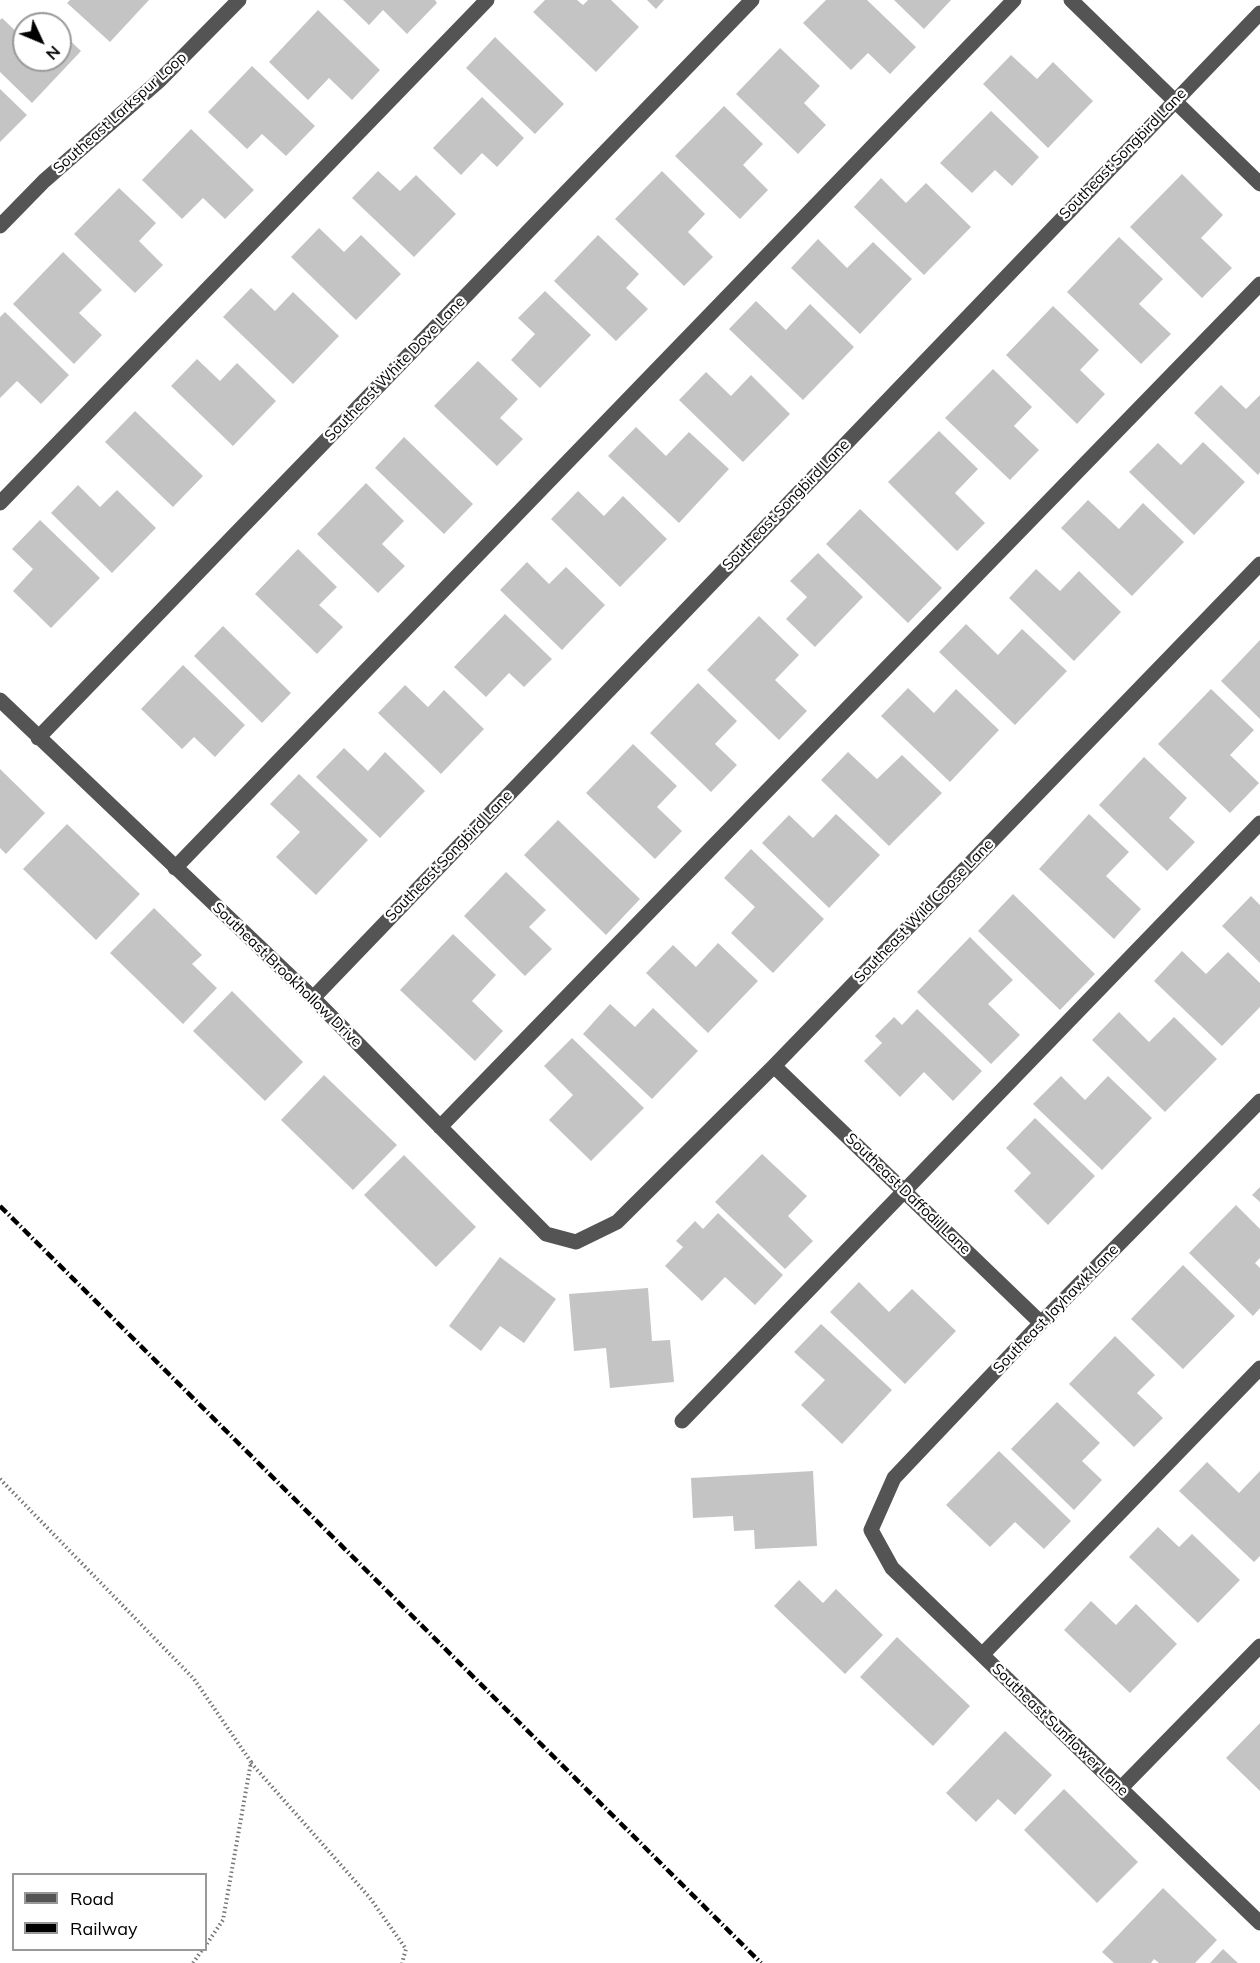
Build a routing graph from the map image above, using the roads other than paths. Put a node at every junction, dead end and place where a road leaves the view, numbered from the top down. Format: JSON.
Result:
{"nodes":[{"id":1,"x":239,"y":0,"type":"edge"},
{"id":2,"x":487,"y":0,"type":"edge"},
{"id":3,"x":752,"y":0,"type":"edge"},
{"id":4,"x":1014,"y":0,"type":"edge"},
{"id":5,"x":1071,"y":0,"type":"edge"},
{"id":6,"x":1260,"y":13,"type":"edge"},
{"id":7,"x":1174,"y":101,"type":"junction"},
{"id":8,"x":1260,"y":184,"type":"edge"},
{"id":9,"x":0,"y":226,"type":"edge"},
{"id":10,"x":1260,"y":284,"type":"edge"},
{"id":11,"x":0,"y":503,"type":"edge"},
{"id":12,"x":1260,"y":564,"type":"edge"},
{"id":13,"x":0,"y":700,"type":"edge"},
{"id":14,"x":38,"y":738,"type":"junction"},
{"id":15,"x":1260,"y":823,"type":"edge"},
{"id":16,"x":176,"y":868,"type":"junction"},
{"id":17,"x":313,"y":998,"type":"junction"},
{"id":18,"x":774,"y":1066,"type":"junction"},
{"id":19,"x":1260,"y":1101,"type":"edge"},
{"id":20,"x":440,"y":1127,"type":"junction"},
{"id":21,"x":905,"y":1190,"type":"junction"},
{"id":22,"x":576,"y":1242,"type":"joint"},
{"id":23,"x":1041,"y":1323,"type":"junction"},
{"id":24,"x":1260,"y":1368,"type":"edge"},
{"id":25,"x":682,"y":1421,"type":"dead end"},
{"id":26,"x":871,"y":1530,"type":"joint"},
{"id":27,"x":1260,"y":1646,"type":"edge"},
{"id":28,"x":982,"y":1655,"type":"junction"},
{"id":29,"x":1121,"y":1788,"type":"junction"},
{"id":30,"x":1258,"y":1917,"type":"edge"}],
"edges":[{"from":1,"to":9,"type":"street","name":"Southeast Larkspur Loop"},
{"from":2,"to":11,"type":"street"},
{"from":3,"to":14,"type":"street","name":"Southeast White Dove Lane"},
{"from":4,"to":16,"type":"street"},
{"from":5,"to":7,"type":"street"},
{"from":6,"to":7,"type":"street","name":"Southeast Songbird Lane"},
{"from":7,"to":8,"type":"street"},
{"from":7,"to":17,"type":"street","name":"Southeast Songbird Lane"},
{"from":10,"to":20,"type":"street"},
{"from":12,"to":18,"type":"street","name":"Southeast Wild Goose Lane"},
{"from":13,"to":14,"type":"street","name":"Southeast Brookhollow Drive"},
{"from":14,"to":16,"type":"street","name":"Southeast Brookhollow Drive"},
{"from":15,"to":21,"type":"street"},
{"from":16,"to":17,"type":"street","name":"Southeast Brookhollow Drive"},
{"from":17,"to":20,"type":"street","name":"Southeast Brookhollow Drive"},
{"from":18,"to":21,"type":"street","name":"Southeast Daffodil Lane"},
{"from":18,"to":22,"type":"street","name":"Southeast Wild Goose Lane"},
{"from":19,"to":23,"type":"street","name":"Southeast Jayhawk Lane"},
{"from":20,"to":22,"type":"street","name":"Southeast Brookhollow Drive"},
{"from":21,"to":23,"type":"street","name":"Southeast Daffodil Lane"},
{"from":21,"to":25,"type":"street"},
{"from":23,"to":26,"type":"street","name":"Southeast Jayhawk Lane"},
{"from":24,"to":28,"type":"street"},
{"from":26,"to":28,"type":"street","name":"Southeast Sunflower Lane"},
{"from":27,"to":29,"type":"street"},
{"from":28,"to":29,"type":"street","name":"Southeast Sunflower Lane"},
{"from":29,"to":30,"type":"street","name":"Southeast Sunflower Lane"}]}
